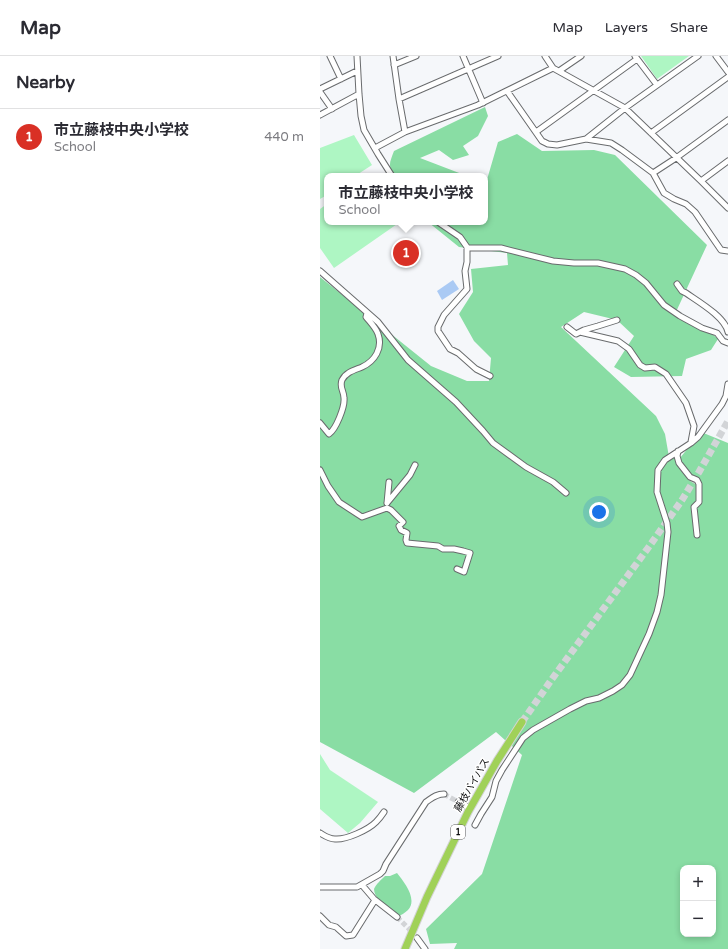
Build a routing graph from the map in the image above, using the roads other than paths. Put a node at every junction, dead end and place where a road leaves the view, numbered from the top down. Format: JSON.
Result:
{"nodes":[{"id":1,"x":330,"y":56,"type":"edge"},
{"id":2,"x":357,"y":56,"type":"edge"},
{"id":3,"x":393,"y":56,"type":"edge"},
{"id":4,"x":416,"y":56,"type":"edge"},
{"id":5,"x":463,"y":56,"type":"edge"},
{"id":6,"x":498,"y":56,"type":"edge"},
{"id":7,"x":545,"y":56,"type":"edge"},
{"id":8,"x":580,"y":56,"type":"edge"},
{"id":9,"x":698,"y":56,"type":"edge"},
{"id":10,"x":716,"y":56,"type":"edge"},
{"id":11,"x":636,"y":57,"type":"edge"},
{"id":12,"x":394,"y":65,"type":"junction"},
{"id":13,"x":553,"y":68,"type":"junction"},
{"id":14,"x":468,"y":69,"type":"junction"},
{"id":15,"x":358,"y":71,"type":"junction"},
{"id":16,"x":559,"y":71,"type":"junction"},
{"id":17,"x":728,"y":72,"type":"edge"},
{"id":18,"x":728,"y":77,"type":"edge"},
{"id":19,"x":341,"y":79,"type":"junction"},
{"id":20,"x":657,"y":85,"type":"junction"},
{"id":21,"x":320,"y":90,"type":"edge"},
{"id":22,"x":593,"y":90,"type":"junction"},
{"id":23,"x":507,"y":91,"type":"junction"},
{"id":24,"x":359,"y":94,"type":"junction"},
{"id":25,"x":399,"y":99,"type":"junction"},
{"id":26,"x":483,"y":103,"type":"junction"},
{"id":27,"x":625,"y":108,"type":"junction"},
{"id":28,"x":332,"y":109,"type":"junction"},
{"id":29,"x":320,"y":115,"type":"edge"},
{"id":30,"x":728,"y":120,"type":"edge"},
{"id":31,"x":405,"y":132,"type":"junction"},
{"id":32,"x":536,"y":132,"type":"junction"},
{"id":33,"x":651,"y":133,"type":"junction"},
{"id":34,"x":586,"y":139,"type":"junction"},
{"id":35,"x":375,"y":148,"type":"junction"},
{"id":36,"x":676,"y":158,"type":"junction"},
{"id":37,"x":728,"y":161,"type":"edge"},
{"id":38,"x":390,"y":173,"type":"edge"},
{"id":39,"x":653,"y":173,"type":"junction"},
{"id":40,"x":701,"y":180,"type":"junction"},
{"id":41,"x":727,"y":205,"type":"edge"},
{"id":42,"x":442,"y":225,"type":"edge"},
{"id":43,"x":467,"y":248,"type":"junction"},
{"id":44,"x":728,"y":251,"type":"edge"},
{"id":45,"x":320,"y":271,"type":"edge"},
{"id":46,"x":677,"y":284,"type":"dead end"},
{"id":47,"x":367,"y":313,"type":"junction"},
{"id":48,"x":617,"y":320,"type":"dead end"},
{"id":49,"x":567,"y":327,"type":"dead end"},
{"id":50,"x":580,"y":332,"type":"junction"},
{"id":51,"x":728,"y":332,"type":"edge"},
{"id":52,"x":728,"y":343,"type":"edge"},
{"id":53,"x":490,"y":376,"type":"dead end"},
{"id":54,"x":728,"y":384,"type":"edge"},
{"id":55,"x":320,"y":423,"type":"edge"},
{"id":56,"x":691,"y":443,"type":"junction"},
{"id":57,"x":678,"y":451,"type":"junction"},
{"id":58,"x":415,"y":465,"type":"dead end"},
{"id":59,"x":320,"y":470,"type":"edge"},
{"id":60,"x":389,"y":482,"type":"dead end"},
{"id":61,"x":566,"y":494,"type":"dead end"},
{"id":62,"x":387,"y":506,"type":"junction"},
{"id":63,"x":697,"y":535,"type":"dead end"},
{"id":64,"x":457,"y":569,"type":"dead end"},
{"id":65,"x":522,"y":722,"type":"tunnel mouth"},
{"id":66,"x":444,"y":794,"type":"dead end"},
{"id":67,"x":458,"y":802,"type":"tunnel mouth"},
{"id":68,"x":466,"y":806,"type":"dead end"},
{"id":69,"x":384,"y":812,"type":"dead end"},
{"id":70,"x":475,"y":825,"type":"dead end"},
{"id":71,"x":320,"y":833,"type":"edge"},
{"id":72,"x":362,"y":885,"type":"junction"},
{"id":73,"x":320,"y":887,"type":"edge"},
{"id":74,"x":375,"y":900,"type":"junction"},
{"id":75,"x":320,"y":916,"type":"edge"},
{"id":76,"x":397,"y":917,"type":"tunnel mouth"},
{"id":77,"x":417,"y":938,"type":"tunnel mouth"},
{"id":78,"x":405,"y":949,"type":"edge"},
{"id":79,"x":425,"y":949,"type":"edge"}],
"edges":[{"from":1,"to":19,"type":"street"},
{"from":2,"to":15,"type":"street"},
{"from":3,"to":12,"type":"street"},
{"from":4,"to":12,"type":"street"},
{"from":5,"to":14,"type":"street"},
{"from":6,"to":14,"type":"street"},
{"from":7,"to":13,"type":"street"},
{"from":8,"to":16,"type":"street"},
{"from":9,"to":20,"type":"street"},
{"from":10,"to":17,"type":"street"},
{"from":11,"to":20,"type":"street"},
{"from":11,"to":22,"type":"street"},
{"from":12,"to":25,"type":"street"},
{"from":13,"to":16,"type":"street"},
{"from":13,"to":23,"type":"street"},
{"from":14,"to":25,"type":"street"},
{"from":14,"to":26,"type":"street"},
{"from":15,"to":19,"type":"street"},
{"from":15,"to":24,"type":"street"},
{"from":16,"to":22,"type":"street"},
{"from":18,"to":33,"type":"street"},
{"from":19,"to":21,"type":"street"},
{"from":20,"to":27,"type":"street"},
{"from":21,"to":28,"type":"street"},
{"from":22,"to":27,"type":"street"},
{"from":22,"to":32,"type":"street"},
{"from":23,"to":26,"type":"street"},
{"from":23,"to":32,"type":"street"},
{"from":24,"to":28,"type":"street"},
{"from":24,"to":35,"type":"street"},
{"from":25,"to":31,"type":"street"},
{"from":26,"to":31,"type":"street"},
{"from":27,"to":33,"type":"street"},
{"from":27,"to":34,"type":"street"},
{"from":28,"to":29,"type":"street"},
{"from":30,"to":36,"type":"street"},
{"from":31,"to":35,"type":"street"},
{"from":32,"to":34,"type":"street"},
{"from":33,"to":36,"type":"street"},
{"from":34,"to":39,"type":"street"},
{"from":35,"to":38,"type":"street"},
{"from":36,"to":39,"type":"street"},
{"from":36,"to":40,"type":"street"},
{"from":37,"to":40,"type":"street"},
{"from":39,"to":44,"type":"street"},
{"from":40,"to":41,"type":"street"},
{"from":42,"to":43,"type":"street"},
{"from":43,"to":52,"type":"street"},
{"from":43,"to":53,"type":"street"},
{"from":45,"to":47,"type":"street"},
{"from":46,"to":51,"type":"street"},
{"from":47,"to":55,"type":"street"},
{"from":47,"to":61,"type":"street"},
{"from":48,"to":50,"type":"street"},
{"from":49,"to":50,"type":"street"},
{"from":50,"to":56,"type":"street"},
{"from":54,"to":56,"type":"street"},
{"from":56,"to":57,"type":"street"},
{"from":57,"to":63,"type":"street"},
{"from":57,"to":70,"type":"street"},
{"from":58,"to":62,"type":"street"},
{"from":59,"to":62,"type":"street"},
{"from":60,"to":62,"type":"street"},
{"from":62,"to":64,"type":"street"},
{"from":65,"to":78,"type":"highway","name":"藤枝バイパス","number":"1"},
{"from":66,"to":72,"type":"street"},
{"from":67,"to":68,"type":"street"},
{"from":69,"to":71,"type":"street"},
{"from":72,"to":73,"type":"street"},
{"from":72,"to":74,"type":"street"},
{"from":74,"to":75,"type":"street"},
{"from":74,"to":76,"type":"street"},
{"from":77,"to":79,"type":"street"}]}
